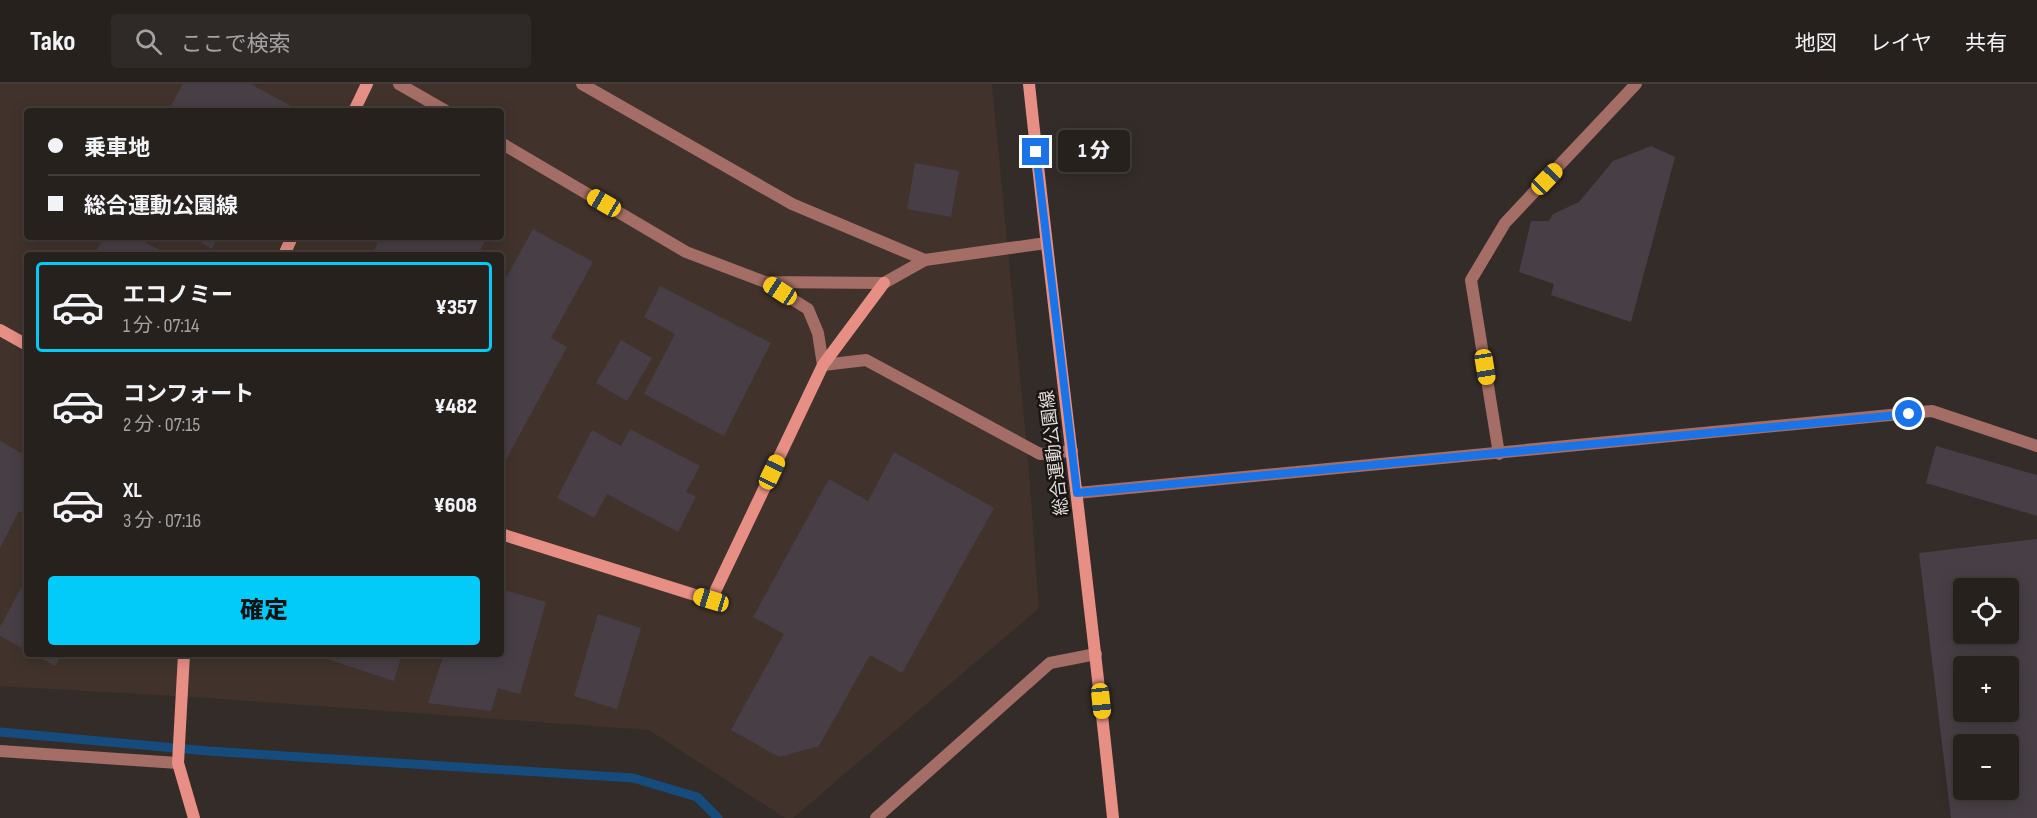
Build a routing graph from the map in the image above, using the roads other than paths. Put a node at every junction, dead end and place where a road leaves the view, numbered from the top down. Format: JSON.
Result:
{"nodes":[{"id":1,"x":367,"y":84,"type":"edge"},
{"id":2,"x":399,"y":84,"type":"edge"},
{"id":3,"x":582,"y":84,"type":"edge"},
{"id":4,"x":1029,"y":84,"type":"edge"},
{"id":5,"x":1636,"y":84,"type":"edge"},
{"id":6,"x":355,"y":108,"type":"edge"},
{"id":7,"x":441,"y":108,"type":"edge"},
{"id":8,"x":504,"y":145,"type":"edge"},
{"id":9,"x":1046,"y":243,"type":"junction"},
{"id":10,"x":925,"y":260,"type":"junction"},
{"id":11,"x":765,"y":282,"type":"junction"},
{"id":12,"x":884,"y":283,"type":"junction"},
{"id":13,"x":0,"y":330,"type":"edge"},
{"id":14,"x":24,"y":343,"type":"edge"},
{"id":15,"x":824,"y":365,"type":"junction"},
{"id":16,"x":2037,"y":446,"type":"edge"},
{"id":17,"x":1072,"y":450,"type":"junction"},
{"id":18,"x":1499,"y":454,"type":"junction"},
{"id":19,"x":1077,"y":493,"type":"junction"},
{"id":20,"x":504,"y":535,"type":"edge"},
{"id":21,"x":1096,"y":654,"type":"junction"},
{"id":22,"x":184,"y":657,"type":"edge"},
{"id":23,"x":0,"y":751,"type":"edge"},
{"id":24,"x":178,"y":763,"type":"junction"},
{"id":25,"x":194,"y":818,"type":"edge"},
{"id":26,"x":876,"y":818,"type":"edge"},
{"id":27,"x":1113,"y":818,"type":"edge"}],
"edges":[{"from":1,"to":6,"type":"street"},
{"from":2,"to":7,"type":"street"},
{"from":3,"to":10,"type":"street"},
{"from":4,"to":9,"type":"street","name":"総合運動公園線"},
{"from":5,"to":18,"type":"street"},
{"from":8,"to":11,"type":"street"},
{"from":9,"to":10,"type":"street"},
{"from":9,"to":17,"type":"street","name":"総合運動公園線"},
{"from":10,"to":12,"type":"street"},
{"from":11,"to":12,"type":"street"},
{"from":11,"to":15,"type":"street"},
{"from":12,"to":15,"type":"street"},
{"from":13,"to":14,"type":"street"},
{"from":15,"to":17,"type":"street"},
{"from":15,"to":20,"type":"street"},
{"from":16,"to":18,"type":"street"},
{"from":17,"to":19,"type":"street","name":"総合運動公園線"},
{"from":18,"to":19,"type":"street"},
{"from":19,"to":21,"type":"street","name":"総合運動公園線"},
{"from":21,"to":26,"type":"street"},
{"from":21,"to":27,"type":"street","name":"総合運動公園線"},
{"from":22,"to":24,"type":"street"},
{"from":23,"to":24,"type":"street"},
{"from":24,"to":25,"type":"street"}]}
